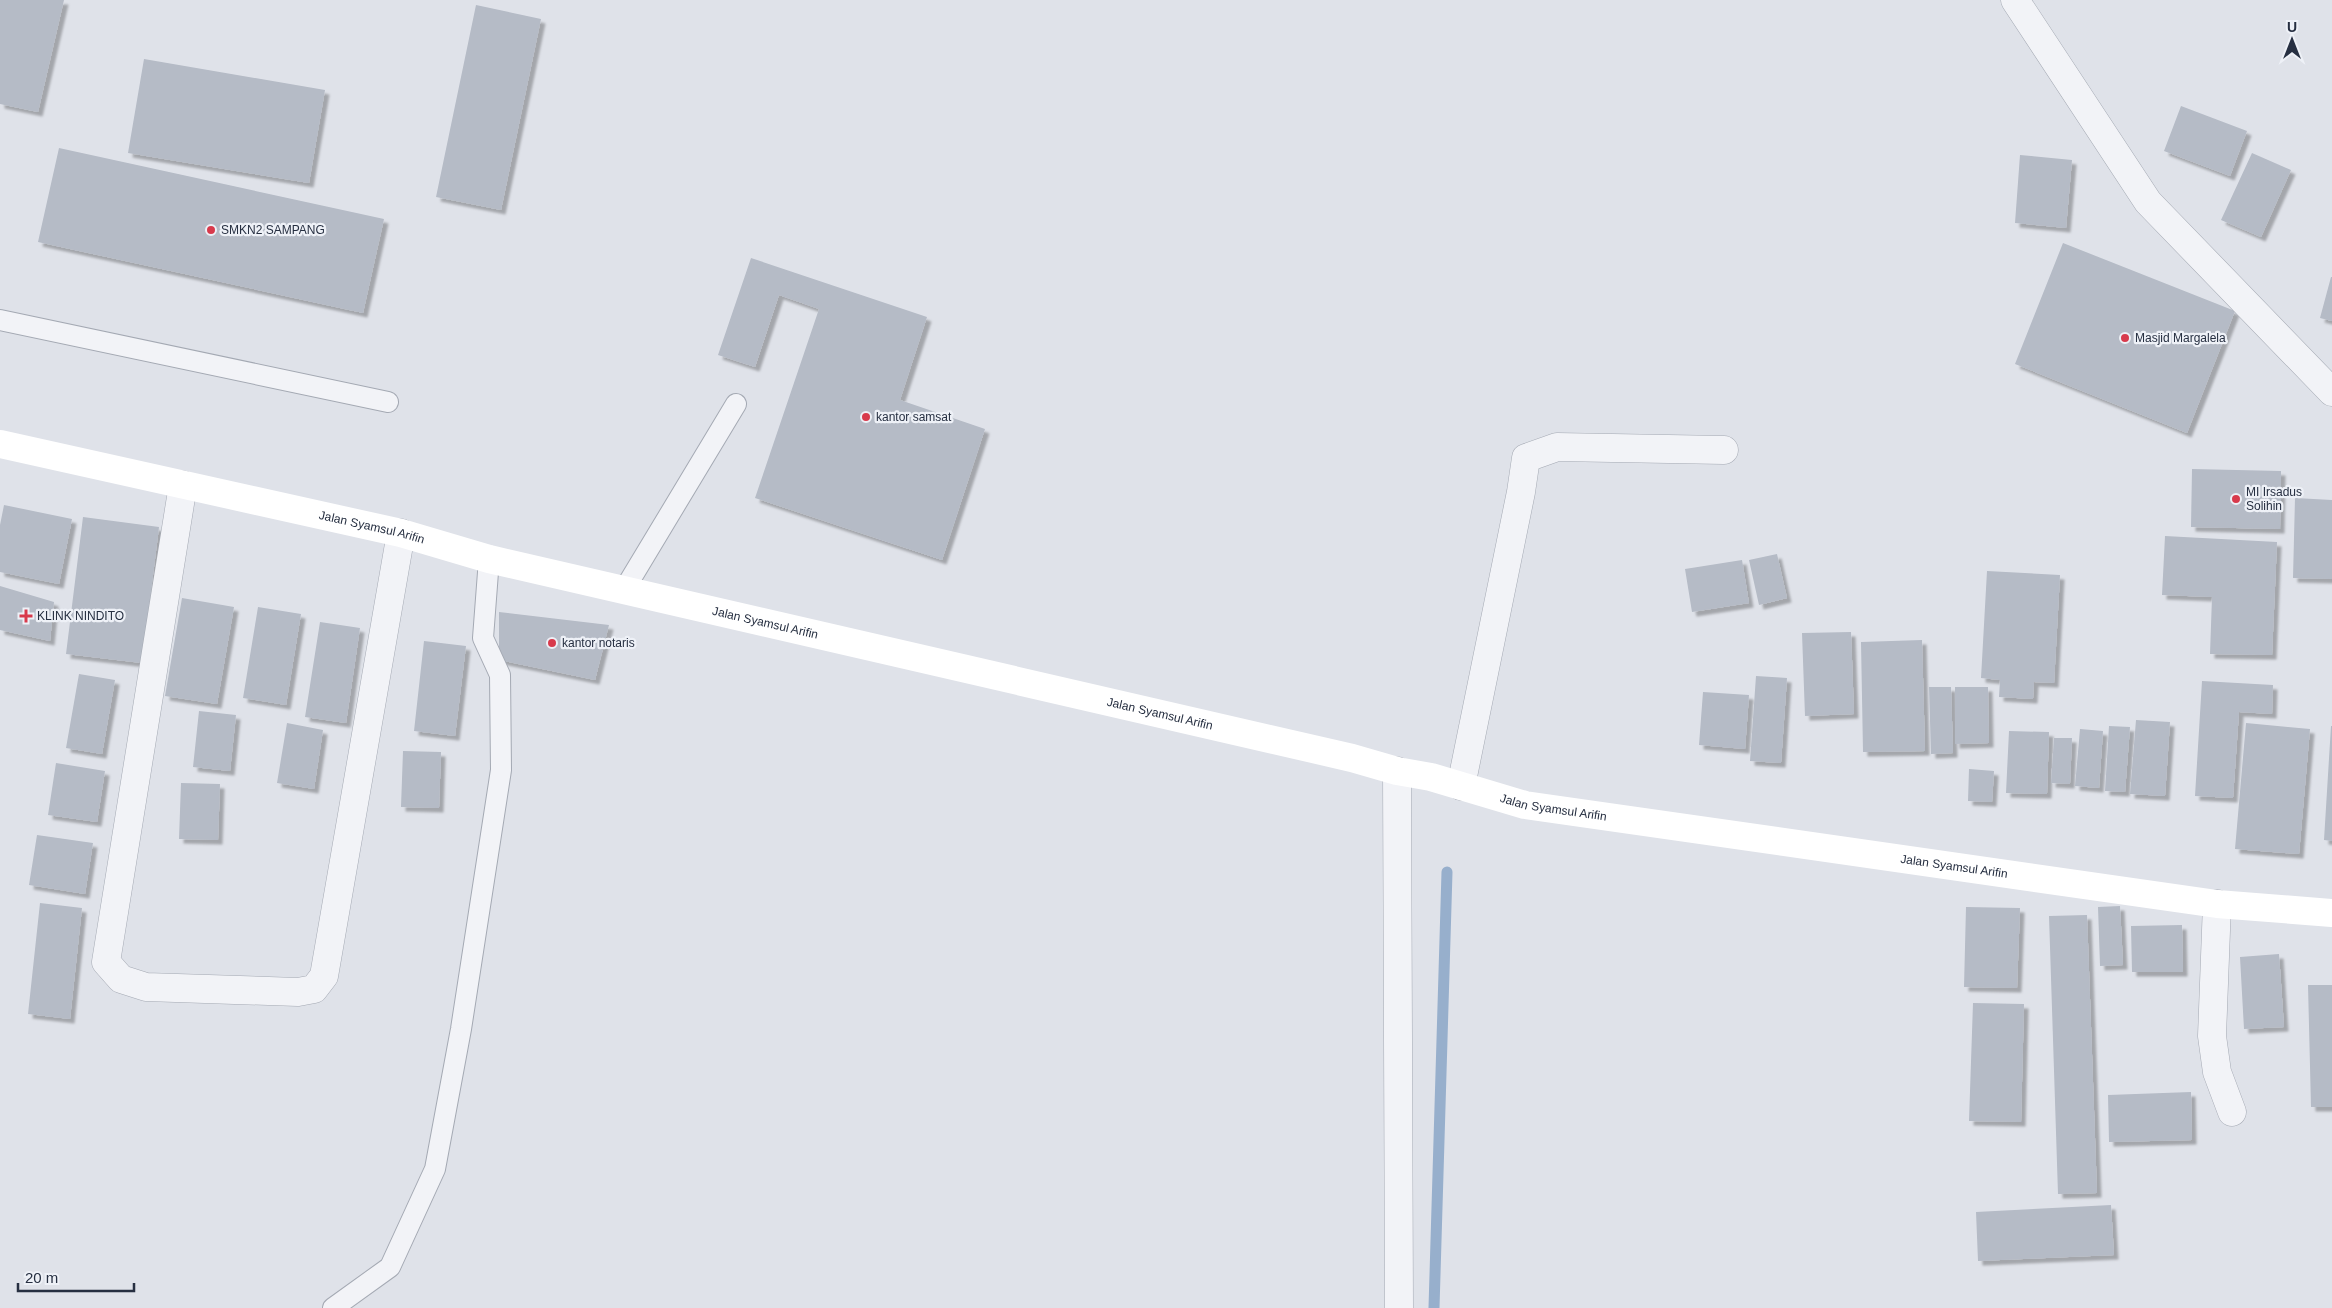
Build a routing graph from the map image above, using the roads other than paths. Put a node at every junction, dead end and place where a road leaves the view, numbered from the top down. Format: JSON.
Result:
{"nodes":[{"id":1,"x":2015,"y":0,"type":"edge"},
{"id":2,"x":0,"y":320,"type":"edge"},
{"id":3,"x":2332,"y":392,"type":"edge"},
{"id":4,"x":388,"y":402,"type":"dead end"},
{"id":5,"x":736,"y":404,"type":"dead end"},
{"id":6,"x":0,"y":444,"type":"edge"},
{"id":7,"x":1724,"y":450,"type":"dead end"},
{"id":8,"x":183,"y":485,"type":"junction"},
{"id":9,"x":401,"y":533,"type":"junction"},
{"id":10,"x":489,"y":559,"type":"junction"},
{"id":11,"x":624,"y":590,"type":"junction"},
{"id":12,"x":1397,"y":771,"type":"junction"},
{"id":13,"x":1461,"y":786,"type":"junction"},
{"id":14,"x":2217,"y":904,"type":"junction"},
{"id":15,"x":2332,"y":913,"type":"edge"},
{"id":16,"x":2232,"y":1112,"type":"dead end"},
{"id":17,"x":333,"y":1308,"type":"edge"},
{"id":18,"x":1399,"y":1308,"type":"edge"}],
"edges":[{"from":1,"to":3,"type":"street"},
{"from":2,"to":4,"type":"lane"},
{"from":5,"to":11,"type":"lane"},
{"from":6,"to":8,"type":"main road","name":"Jalan Syamsul Arifin"},
{"from":7,"to":13,"type":"street"},
{"from":8,"to":9,"type":"main road","name":"Jalan Syamsul Arifin"},
{"from":8,"to":9,"type":"street"},
{"from":9,"to":10,"type":"main road","name":"Jalan Syamsul Arifin"},
{"from":10,"to":11,"type":"main road","name":"Jalan Syamsul Arifin"},
{"from":10,"to":17,"type":"lane"},
{"from":11,"to":12,"type":"main road","name":"Jalan Syamsul Arifin"},
{"from":12,"to":13,"type":"main road","name":"Jalan Syamsul Arifin"},
{"from":12,"to":18,"type":"street"},
{"from":13,"to":14,"type":"main road","name":"Jalan Syamsul Arifin"},
{"from":14,"to":15,"type":"main road","name":"Jalan Syamsul Arifin"},
{"from":14,"to":16,"type":"street"}]}
